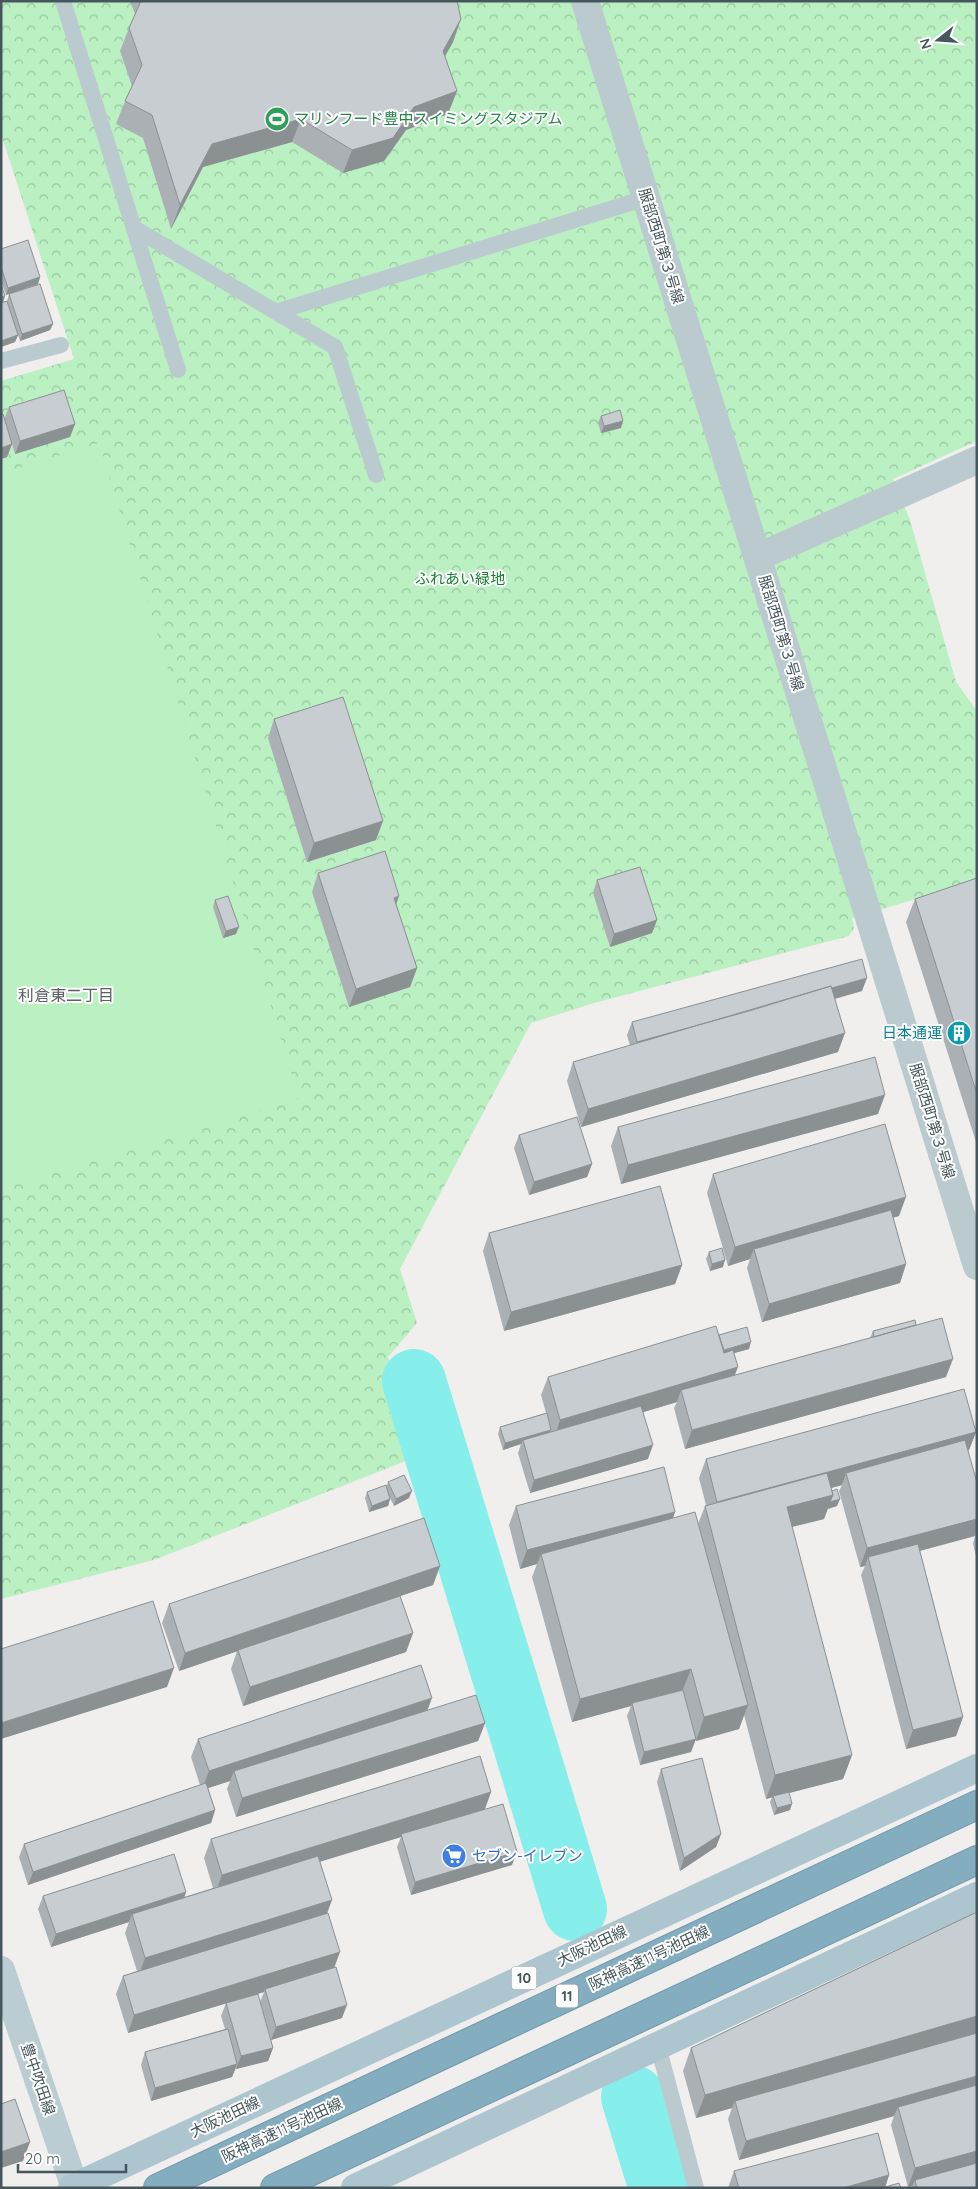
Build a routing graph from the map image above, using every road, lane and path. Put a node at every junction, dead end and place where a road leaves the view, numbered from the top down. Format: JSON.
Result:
{"nodes":[{"id":1,"x":64,"y":1,"type":"edge"},
{"id":2,"x":585,"y":1,"type":"edge"},
{"id":3,"x":646,"y":198,"type":"junction"},
{"id":4,"x":134,"y":228,"type":"junction"},
{"id":5,"x":276,"y":312,"type":"junction"},
{"id":6,"x":61,"y":346,"type":"dead end"},
{"id":7,"x":1,"y":361,"type":"edge"},
{"id":8,"x":178,"y":370,"type":"dead end"},
{"id":9,"x":977,"y":460,"type":"edge"},
{"id":10,"x":376,"y":475,"type":"dead end"},
{"id":11,"x":758,"y":558,"type":"junction"},
{"id":12,"x":977,"y":1266,"type":"edge"},
{"id":13,"x":977,"y":1768,"type":"edge"},
{"id":14,"x":977,"y":1805,"type":"edge"},
{"id":15,"x":977,"y":1860,"type":"edge"},
{"id":16,"x":977,"y":1896,"type":"edge"},
{"id":17,"x":1,"y":1970,"type":"edge"},
{"id":18,"x":658,"y":2046,"type":"junction"},
{"id":19,"x":74,"y":2187,"type":"edge"},
{"id":20,"x":158,"y":2188,"type":"edge"},
{"id":21,"x":275,"y":2188,"type":"edge"},
{"id":22,"x":356,"y":2188,"type":"edge"},
{"id":23,"x":696,"y":2188,"type":"edge"}],
"edges":[{"from":1,"to":4,"type":"lane"},
{"from":2,"to":3,"type":"street","name":"服部西町第３号線"},
{"from":3,"to":5,"type":"lane"},
{"from":3,"to":11,"type":"street","name":"服部西町第３号線"},
{"from":4,"to":5,"type":"lane"},
{"from":4,"to":8,"type":"lane"},
{"from":5,"to":10,"type":"lane"},
{"from":6,"to":7,"type":"lane"},
{"from":9,"to":11,"type":"street"},
{"from":11,"to":12,"type":"street","name":"服部西町第３号線"},
{"from":13,"to":19,"type":"main road","name":"大阪池田線","number":"10"},
{"from":14,"to":20,"type":"highway","name":"阪神高速11号池田線","number":"11"},
{"from":15,"to":21,"type":"highway"},
{"from":16,"to":18,"type":"main road"},
{"from":17,"to":19,"type":"main road","name":"豊中吹田線"},
{"from":18,"to":22,"type":"main road"},
{"from":18,"to":23,"type":"lane"}]}
